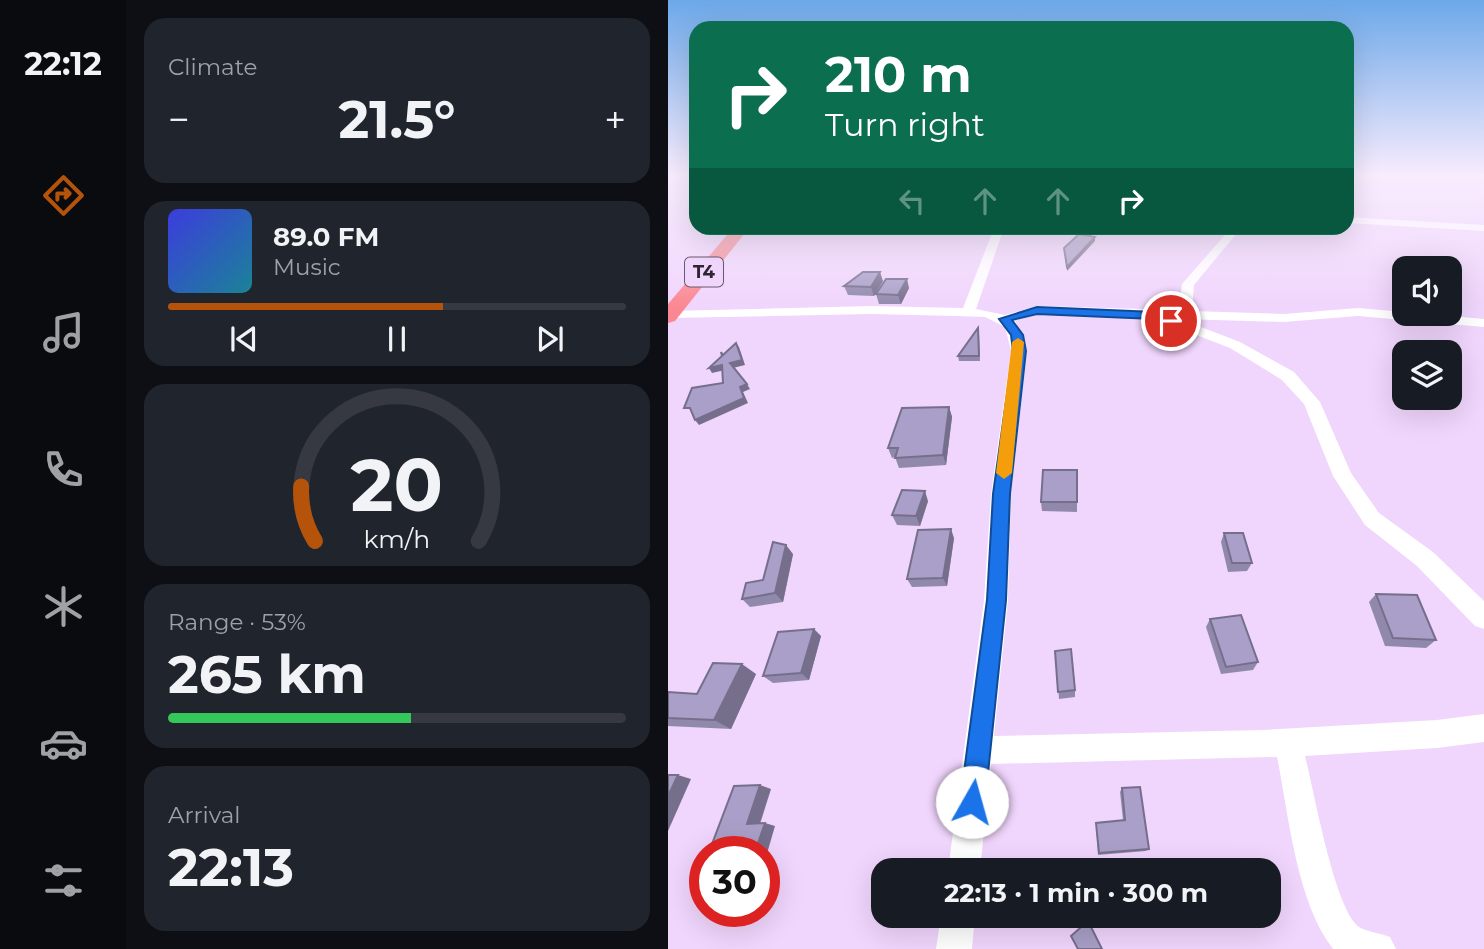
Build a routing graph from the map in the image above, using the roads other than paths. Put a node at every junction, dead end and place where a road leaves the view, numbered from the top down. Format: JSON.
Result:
{"nodes":[{"id":1,"x":1354,"y":220,"type":"edge"},
{"id":2,"x":1484,"y":228,"type":"edge"},
{"id":3,"x":735,"y":235,"type":"edge"},
{"id":4,"x":996,"y":235,"type":"edge"},
{"id":5,"x":1231,"y":235,"type":"edge"},
{"id":6,"x":968,"y":312,"type":"junction"},
{"id":7,"x":1156,"y":315,"type":"junction"},
{"id":8,"x":669,"y":316,"type":"edge"},
{"id":9,"x":1185,"y":316,"type":"junction"},
{"id":10,"x":1005,"y":319,"type":"junction"},
{"id":11,"x":1484,"y":323,"type":"edge"},
{"id":12,"x":1484,"y":618,"type":"edge"},
{"id":13,"x":1484,"y":728,"type":"edge"},
{"id":14,"x":1288,"y":743,"type":"junction"},
{"id":15,"x":979,"y":750,"type":"junction"},
{"id":16,"x":966,"y":858,"type":"edge"},
{"id":17,"x":956,"y":928,"type":"edge"},
{"id":18,"x":954,"y":949,"type":"edge"},
{"id":19,"x":1378,"y":949,"type":"edge"}],
"edges":[{"from":1,"to":2,"type":"street"},
{"from":3,"to":8,"type":"highway","number":"T4"},
{"from":4,"to":6,"type":"street"},
{"from":5,"to":9,"type":"street"},
{"from":6,"to":8,"type":"street"},
{"from":6,"to":10,"type":"street"},
{"from":7,"to":9,"type":"street"},
{"from":7,"to":10,"type":"street"},
{"from":7,"to":12,"type":"street"},
{"from":9,"to":11,"type":"street"},
{"from":10,"to":15,"type":"street"},
{"from":13,"to":14,"type":"street"},
{"from":14,"to":15,"type":"street"},
{"from":14,"to":19,"type":"street"},
{"from":15,"to":16,"type":"street"},
{"from":17,"to":18,"type":"street"}]}
